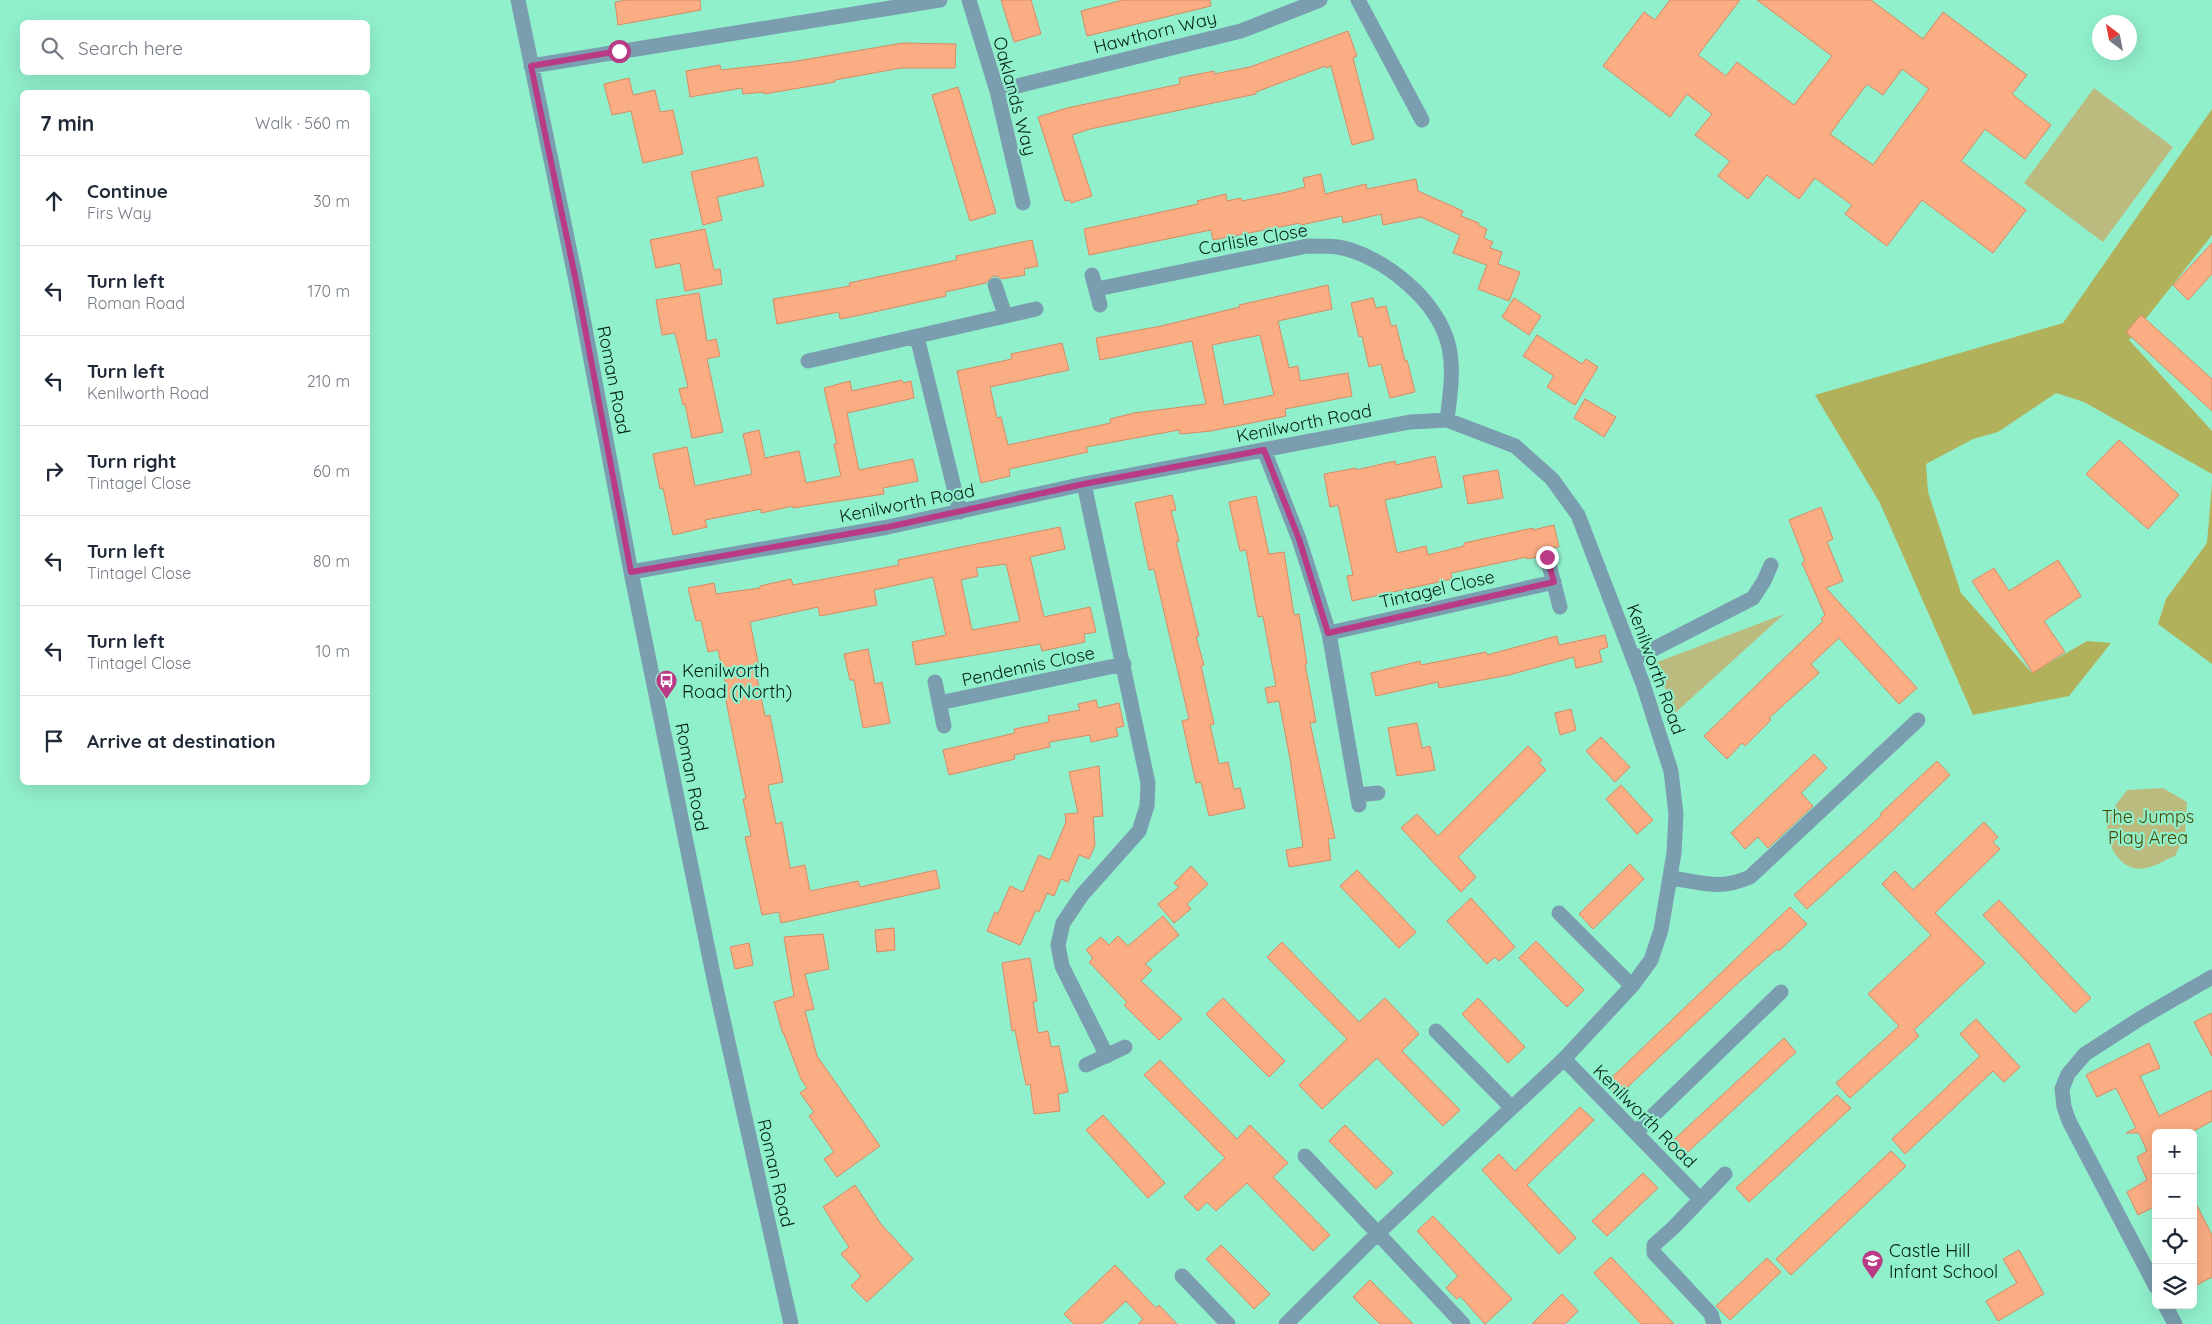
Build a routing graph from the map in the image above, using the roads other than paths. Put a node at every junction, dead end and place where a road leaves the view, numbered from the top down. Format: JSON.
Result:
{"nodes":[{"id":1,"x":518,"y":0,"type":"edge"},
{"id":2,"x":940,"y":0,"type":"edge"},
{"id":3,"x":969,"y":0,"type":"edge"},
{"id":4,"x":1320,"y":0,"type":"edge"},
{"id":5,"x":1358,"y":0,"type":"edge"},
{"id":6,"x":531,"y":66,"type":"junction"},
{"id":7,"x":997,"y":91,"type":"junction"},
{"id":8,"x":1422,"y":120,"type":"dead end"},
{"id":9,"x":1023,"y":203,"type":"dead end"},
{"id":10,"x":995,"y":285,"type":"dead end"},
{"id":11,"x":1100,"y":305,"type":"dead end"},
{"id":12,"x":1036,"y":308,"type":"dead end"},
{"id":13,"x":1006,"y":315,"type":"junction"},
{"id":14,"x":917,"y":337,"type":"junction"},
{"id":15,"x":808,"y":361,"type":"dead end"},
{"id":16,"x":1447,"y":420,"type":"junction"},
{"id":17,"x":1264,"y":450,"type":"junction"},
{"id":18,"x":1084,"y":484,"type":"junction"},
{"id":19,"x":960,"y":512,"type":"junction"},
{"id":20,"x":1547,"y":557,"type":"dead end"},
{"id":21,"x":1771,"y":565,"type":"dead end"},
{"id":22,"x":631,"y":572,"type":"junction"},
{"id":23,"x":1554,"y":582,"type":"junction"},
{"id":24,"x":1560,"y":607,"type":"dead end"},
{"id":25,"x":1328,"y":633,"type":"junction"},
{"id":26,"x":1634,"y":658,"type":"junction"},
{"id":27,"x":1124,"y":664,"type":"junction"},
{"id":28,"x":935,"y":682,"type":"dead end"},
{"id":29,"x":939,"y":703,"type":"junction"},
{"id":30,"x":1918,"y":720,"type":"dead end"},
{"id":31,"x":944,"y":726,"type":"dead end"},
{"id":32,"x":1378,"y":793,"type":"dead end"},
{"id":33,"x":1670,"y":878,"type":"junction"},
{"id":34,"x":1559,"y":913,"type":"dead end"},
{"id":35,"x":2212,"y":977,"type":"edge"},
{"id":36,"x":1632,"y":986,"type":"junction"},
{"id":37,"x":1781,"y":992,"type":"dead end"},
{"id":38,"x":1436,"y":1031,"type":"dead end"},
{"id":39,"x":1125,"y":1047,"type":"dead end"},
{"id":40,"x":1106,"y":1056,"type":"junction"},
{"id":41,"x":1564,"y":1059,"type":"junction"},
{"id":42,"x":1086,"y":1065,"type":"dead end"},
{"id":43,"x":1511,"y":1107,"type":"junction"},
{"id":44,"x":1636,"y":1132,"type":"junction"},
{"id":45,"x":1305,"y":1156,"type":"dead end"},
{"id":46,"x":1725,"y":1174,"type":"dead end"},
{"id":47,"x":1700,"y":1199,"type":"junction"},
{"id":48,"x":1378,"y":1233,"type":"junction"},
{"id":49,"x":1182,"y":1276,"type":"dead end"},
{"id":50,"x":2152,"y":1279,"type":"edge"},
{"id":51,"x":2167,"y":1309,"type":"edge"},
{"id":52,"x":791,"y":1324,"type":"edge"},
{"id":53,"x":1228,"y":1324,"type":"edge"},
{"id":54,"x":1286,"y":1324,"type":"edge"},
{"id":55,"x":1463,"y":1324,"type":"edge"},
{"id":56,"x":1714,"y":1324,"type":"edge"},
{"id":57,"x":2175,"y":1324,"type":"edge"}],
"edges":[{"from":1,"to":6,"type":"street","name":"Roman Road"},
{"from":2,"to":6,"type":"street"},
{"from":3,"to":7,"type":"street","name":"Oaklands Way"},
{"from":4,"to":7,"type":"street","name":"Hawthorn Way"},
{"from":5,"to":8,"type":"street"},
{"from":6,"to":22,"type":"street","name":"Roman Road"},
{"from":7,"to":9,"type":"street","name":"Oaklands Way"},
{"from":10,"to":13,"type":"street"},
{"from":11,"to":16,"type":"street","name":"Carlisle Close"},
{"from":12,"to":13,"type":"street"},
{"from":13,"to":14,"type":"street"},
{"from":14,"to":15,"type":"street"},
{"from":14,"to":19,"type":"street"},
{"from":16,"to":17,"type":"street","name":"Kenilworth Road"},
{"from":16,"to":26,"type":"street","name":"Kenilworth Road"},
{"from":17,"to":18,"type":"street","name":"Kenilworth Road"},
{"from":17,"to":25,"type":"street"},
{"from":18,"to":19,"type":"street","name":"Kenilworth Road"},
{"from":18,"to":27,"type":"street","name":"Pendennis Close"},
{"from":19,"to":22,"type":"street","name":"Kenilworth Road"},
{"from":20,"to":23,"type":"street"},
{"from":21,"to":26,"type":"street"},
{"from":22,"to":52,"type":"street","name":"Roman Road"},
{"from":23,"to":24,"type":"street"},
{"from":23,"to":25,"type":"street","name":"Tintagel Close"},
{"from":25,"to":32,"type":"street"},
{"from":26,"to":33,"type":"street","name":"Kenilworth Road"},
{"from":27,"to":29,"type":"street","name":"Pendennis Close"},
{"from":27,"to":40,"type":"street","name":"Pendennis Close"},
{"from":28,"to":29,"type":"street"},
{"from":29,"to":31,"type":"street"},
{"from":30,"to":33,"type":"street"},
{"from":33,"to":36,"type":"street","name":"Kenilworth Road"},
{"from":34,"to":36,"type":"street"},
{"from":35,"to":50,"type":"street"},
{"from":36,"to":41,"type":"street","name":"Kenilworth Road"},
{"from":37,"to":44,"type":"street"},
{"from":38,"to":43,"type":"street"},
{"from":39,"to":40,"type":"street"},
{"from":40,"to":42,"type":"street"},
{"from":41,"to":43,"type":"street","name":"Kenilworth Road"},
{"from":41,"to":44,"type":"street","name":"Kenilworth Road"},
{"from":43,"to":48,"type":"street","name":"Kenilworth Road"},
{"from":44,"to":47,"type":"street","name":"Kenilworth Road"},
{"from":45,"to":48,"type":"street"},
{"from":46,"to":47,"type":"street"},
{"from":47,"to":56,"type":"street"},
{"from":48,"to":54,"type":"street","name":"Kenilworth Road"},
{"from":48,"to":55,"type":"street"},
{"from":49,"to":53,"type":"street"},
{"from":51,"to":57,"type":"street"}]}
